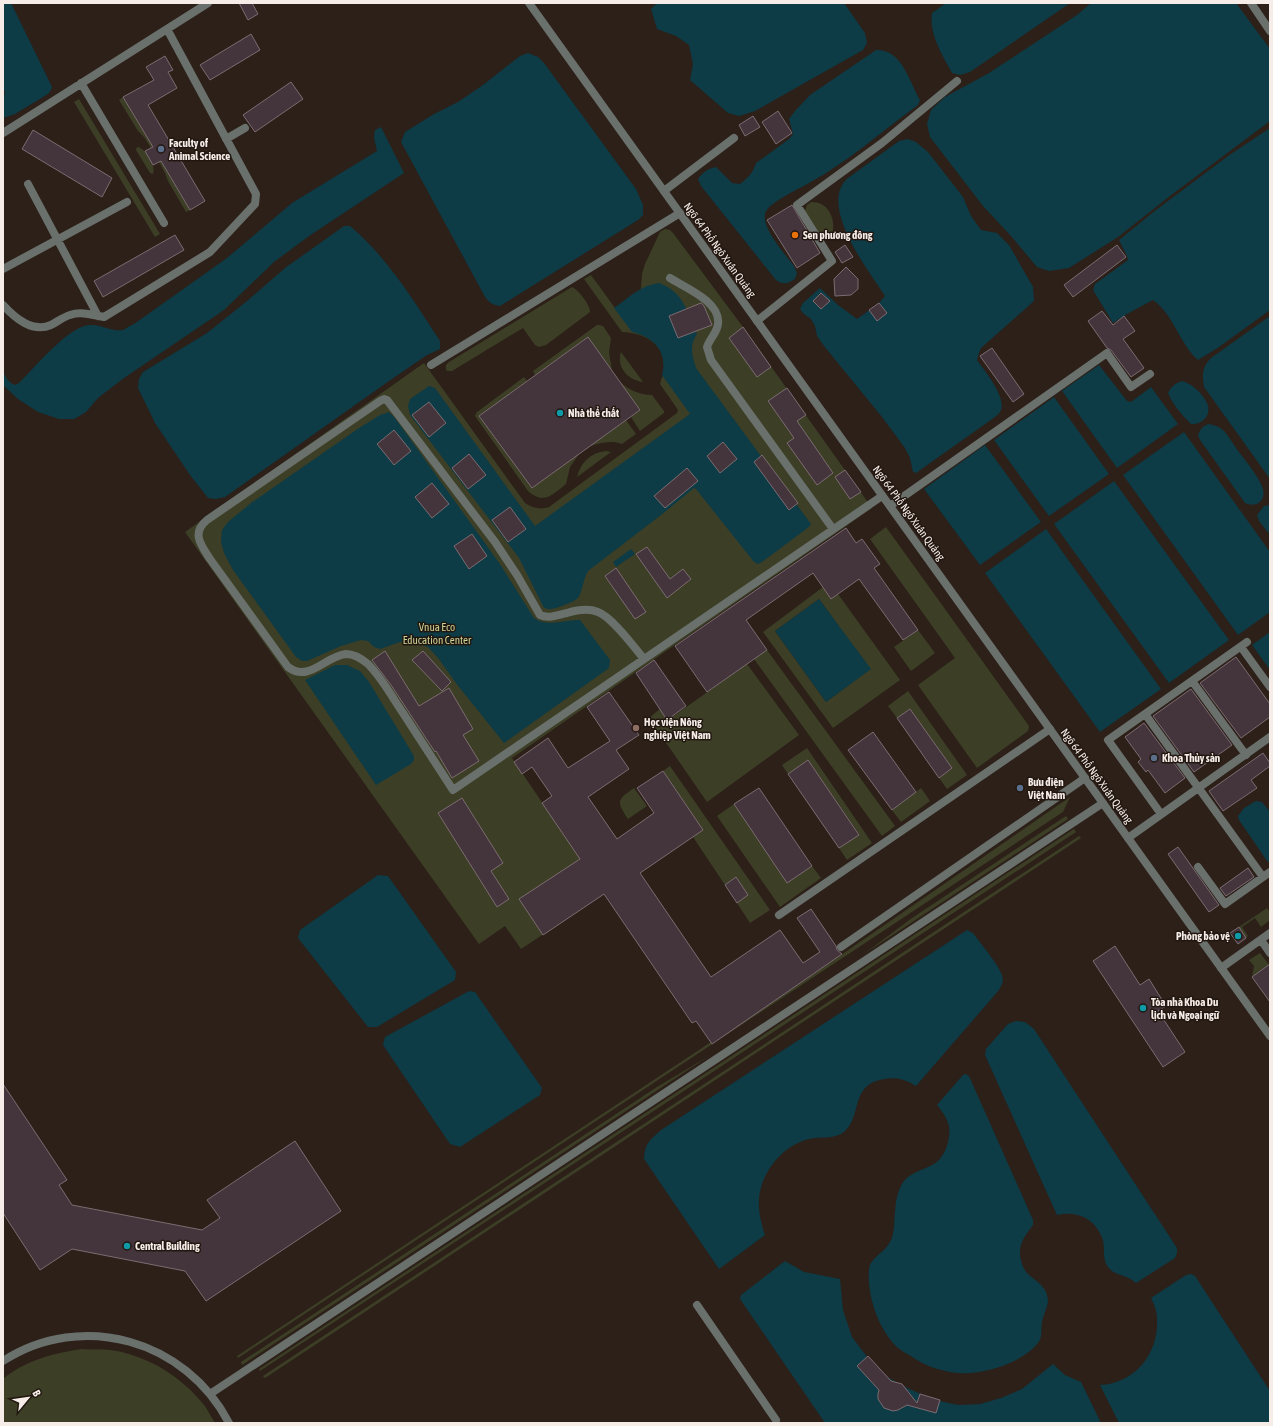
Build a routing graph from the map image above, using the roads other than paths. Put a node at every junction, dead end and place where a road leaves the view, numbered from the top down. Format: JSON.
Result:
{"nodes":[{"id":1,"x":208,"y":3,"type":"edge"},
{"id":2,"x":529,"y":3,"type":"edge"},
{"id":3,"x":1251,"y":3,"type":"edge"},
{"id":4,"x":167,"y":29,"type":"junction"},
{"id":5,"x":1270,"y":31,"type":"edge"},
{"id":6,"x":957,"y":81,"type":"dead end"},
{"id":7,"x":81,"y":83,"type":"junction"},
{"id":8,"x":245,"y":128,"type":"dead end"},
{"id":9,"x":3,"y":132,"type":"edge"},
{"id":10,"x":734,"y":138,"type":"dead end"},
{"id":11,"x":226,"y":139,"type":"junction"},
{"id":12,"x":28,"y":184,"type":"dead end"},
{"id":13,"x":664,"y":191,"type":"junction"},
{"id":14,"x":127,"y":202,"type":"dead end"},
{"id":15,"x":680,"y":213,"type":"junction"},
{"id":16,"x":164,"y":222,"type":"dead end"},
{"id":17,"x":58,"y":240,"type":"junction"},
{"id":18,"x":3,"y":269,"type":"edge"},
{"id":19,"x":670,"y":278,"type":"dead end"},
{"id":20,"x":3,"y":304,"type":"edge"},
{"id":21,"x":98,"y":316,"type":"junction"},
{"id":22,"x":757,"y":321,"type":"junction"},
{"id":23,"x":432,"y":365,"type":"dead end"},
{"id":24,"x":1150,"y":374,"type":"dead end"},
{"id":25,"x":882,"y":496,"type":"junction"},
{"id":26,"x":890,"y":506,"type":"junction"},
{"id":27,"x":834,"y":529,"type":"junction"},
{"id":28,"x":644,"y":659,"type":"junction"},
{"id":29,"x":1192,"y":681,"type":"junction"},
{"id":30,"x":1270,"y":687,"type":"edge"},
{"id":31,"x":1145,"y":714,"type":"junction"},
{"id":32,"x":1050,"y":729,"type":"junction"},
{"id":33,"x":1270,"y":738,"type":"edge"},
{"id":34,"x":1246,"y":755,"type":"junction"},
{"id":35,"x":1085,"y":778,"type":"junction"},
{"id":36,"x":1198,"y":788,"type":"junction"},
{"id":37,"x":1103,"y":803,"type":"junction"},
{"id":38,"x":1162,"y":814,"type":"junction"},
{"id":39,"x":1128,"y":838,"type":"junction"},
{"id":40,"x":1198,"y":867,"type":"dead end"},
{"id":41,"x":1270,"y":872,"type":"edge"},
{"id":42,"x":1263,"y":877,"type":"junction"},
{"id":43,"x":779,"y":915,"type":"dead end"},
{"id":44,"x":1270,"y":933,"type":"edge"},
{"id":45,"x":1261,"y":940,"type":"junction"},
{"id":46,"x":841,"y":947,"type":"dead end"},
{"id":47,"x":1270,"y":953,"type":"edge"},
{"id":48,"x":1221,"y":968,"type":"junction"},
{"id":49,"x":1270,"y":1036,"type":"edge"},
{"id":50,"x":697,"y":1305,"type":"dead end"},
{"id":51,"x":3,"y":1361,"type":"edge"},
{"id":52,"x":210,"y":1394,"type":"junction"},
{"id":53,"x":775,"y":1422,"type":"edge"},
{"id":54,"x":229,"y":1423,"type":"edge"}],
"edges":[{"from":1,"to":4,"type":"street"},
{"from":2,"to":13,"type":"street","name":"Ngõ 64 Phố Ngô Xuân Quảng"},
{"from":3,"to":5,"type":"street"},
{"from":4,"to":7,"type":"street"},
{"from":4,"to":11,"type":"street"},
{"from":6,"to":22,"type":"street"},
{"from":7,"to":9,"type":"street"},
{"from":7,"to":16,"type":"street"},
{"from":8,"to":11,"type":"street"},
{"from":10,"to":13,"type":"street"},
{"from":11,"to":21,"type":"street"},
{"from":12,"to":17,"type":"street"},
{"from":13,"to":15,"type":"street","name":"Ngõ 64 Phố Ngô Xuân Quảng"},
{"from":14,"to":17,"type":"street"},
{"from":15,"to":22,"type":"street","name":"Ngõ 64 Phố Ngô Xuân Quảng"},
{"from":15,"to":23,"type":"street"},
{"from":17,"to":18,"type":"street"},
{"from":17,"to":21,"type":"street"},
{"from":19,"to":27,"type":"street"},
{"from":20,"to":21,"type":"street"},
{"from":22,"to":25,"type":"street","name":"Ngõ 64 Phố Ngô Xuân Quảng"},
{"from":24,"to":26,"type":"street"},
{"from":25,"to":26,"type":"street","name":"Ngõ 64 Phố Ngô Xuân Quảng"},
{"from":25,"to":27,"type":"street"},
{"from":26,"to":32,"type":"street","name":"Ngõ 64 Phố Ngô Xuân Quảng"},
{"from":27,"to":28,"type":"street"},
{"from":28,"to":28,"type":"street"},
{"from":29,"to":30,"type":"street"},
{"from":29,"to":31,"type":"street"},
{"from":29,"to":34,"type":"street"},
{"from":31,"to":36,"type":"street"},
{"from":31,"to":38,"type":"street"},
{"from":32,"to":35,"type":"street","name":"Ngõ 64 Phố Ngô Xuân Quảng"},
{"from":32,"to":43,"type":"street"},
{"from":33,"to":34,"type":"street"},
{"from":34,"to":36,"type":"street"},
{"from":35,"to":37,"type":"street","name":"Ngõ 64 Phố Ngô Xuân Quảng"},
{"from":35,"to":46,"type":"street"},
{"from":36,"to":38,"type":"street"},
{"from":36,"to":42,"type":"street"},
{"from":37,"to":39,"type":"street","name":"Ngõ 64 Phố Ngô Xuân Quảng"},
{"from":37,"to":52,"type":"street"},
{"from":38,"to":39,"type":"street"},
{"from":39,"to":48,"type":"street","name":"Ngõ 64 Phố Ngô Xuân Quảng"},
{"from":40,"to":42,"type":"street"},
{"from":41,"to":42,"type":"street"},
{"from":44,"to":45,"type":"street"},
{"from":45,"to":47,"type":"street"},
{"from":45,"to":48,"type":"street"},
{"from":48,"to":49,"type":"street","name":"Ngõ 64 Phố Ngô Xuân Quảng"},
{"from":50,"to":53,"type":"street"},
{"from":51,"to":52,"type":"street"},
{"from":52,"to":54,"type":"street"}]}
